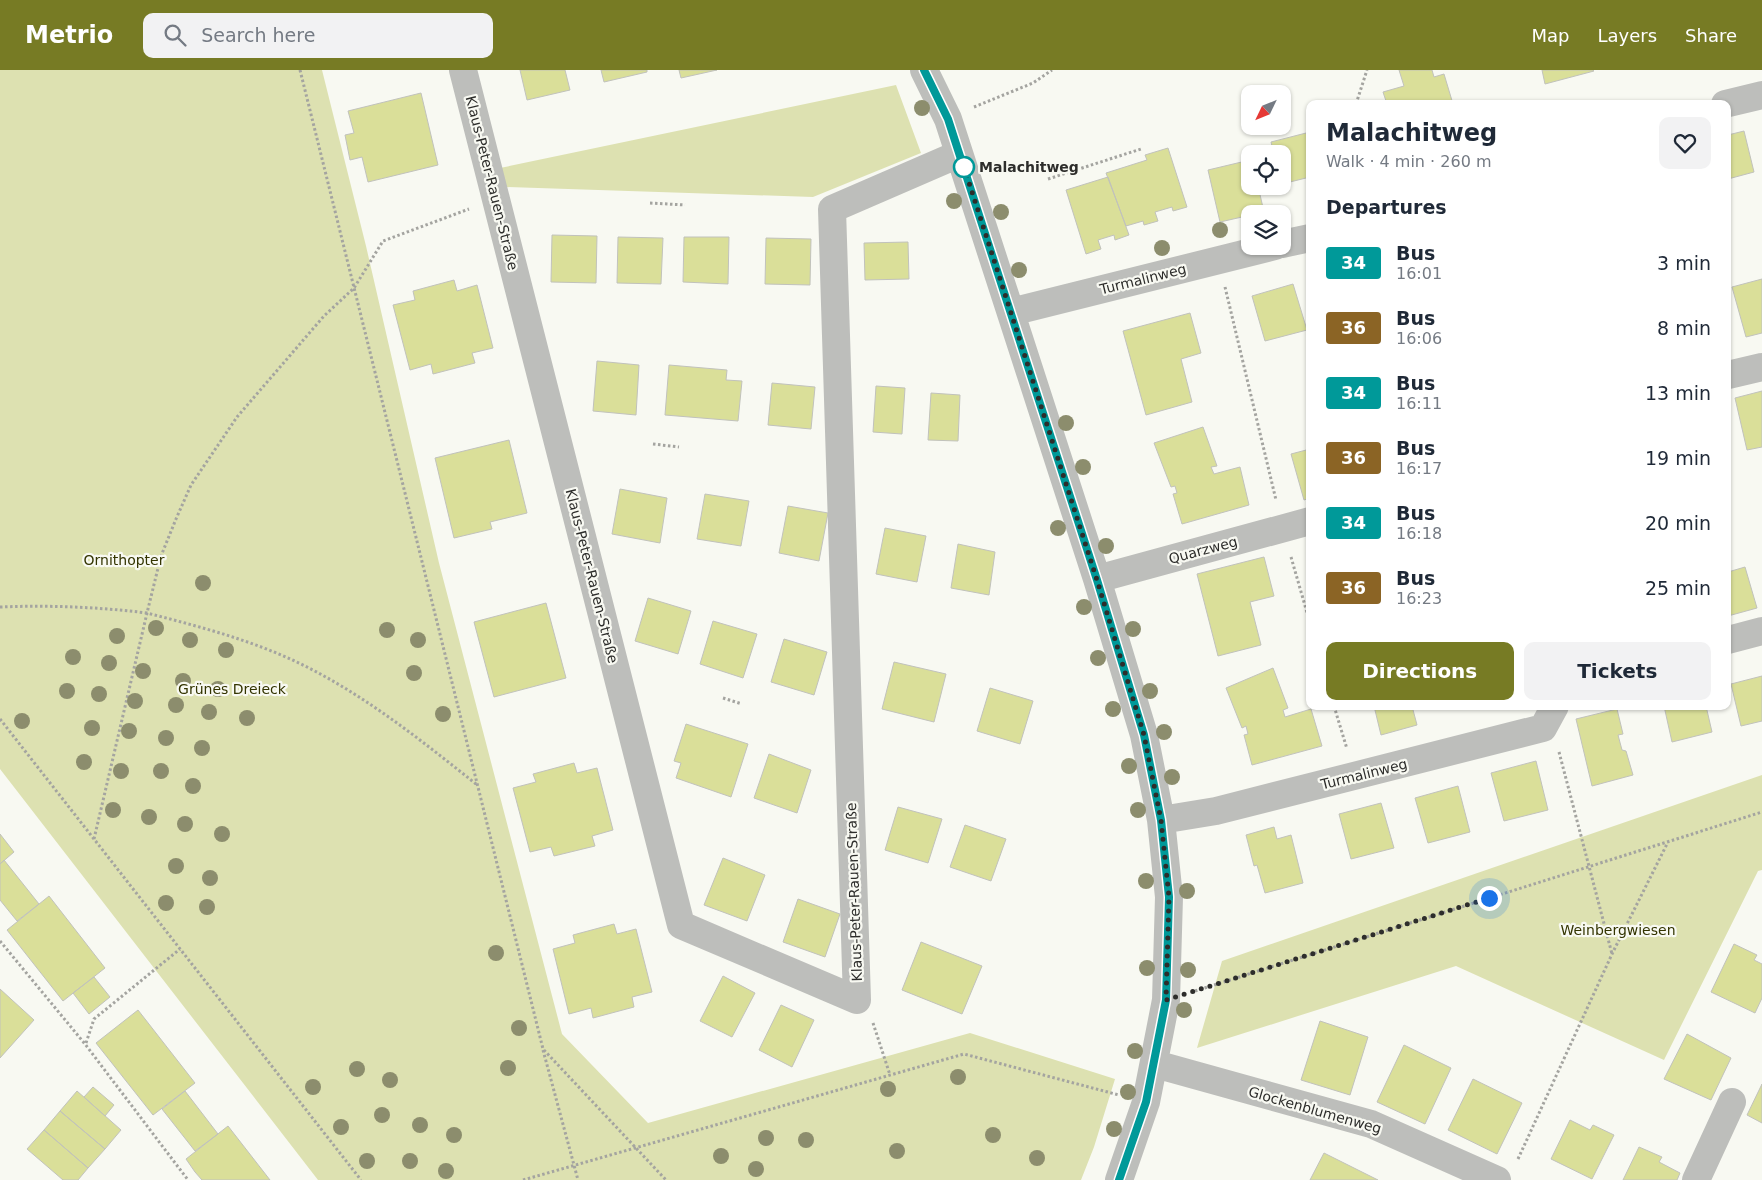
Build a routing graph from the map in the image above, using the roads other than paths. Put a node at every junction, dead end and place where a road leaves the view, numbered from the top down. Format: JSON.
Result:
{"nodes":[{"id":1,"x":463,"y":70,"type":"edge"},
{"id":2,"x":924,"y":70,"type":"edge"},
{"id":3,"x":1762,"y":95,"type":"edge"},
{"id":4,"x":1731,"y":103,"type":"edge"},
{"id":5,"x":960,"y":154,"type":"junction"},
{"id":6,"x":1306,"y":239,"type":"edge"},
{"id":7,"x":1291,"y":242,"type":"edge"},
{"id":8,"x":1241,"y":254,"type":"edge"},
{"id":9,"x":1011,"y":312,"type":"junction"},
{"id":10,"x":1762,"y":367,"type":"edge"},
{"id":11,"x":1731,"y":374,"type":"edge"},
{"id":12,"x":1306,"y":521,"type":"edge"},
{"id":13,"x":1097,"y":580,"type":"junction"},
{"id":14,"x":1762,"y":631,"type":"edge"},
{"id":15,"x":1731,"y":639,"type":"edge"},
{"id":16,"x":1544,"y":713,"type":"edge"},
{"id":17,"x":1161,"y":820,"type":"junction"},
{"id":18,"x":1154,"y":1064,"type":"junction"},
{"id":19,"x":1732,"y":1102,"type":"dead end"},
{"id":20,"x":1507,"y":1171,"type":"edge"},
{"id":21,"x":1119,"y":1180,"type":"edge"},
{"id":22,"x":1696,"y":1180,"type":"edge"}],
"edges":[{"from":1,"to":5,"type":"street","name":"Klaus-Peter-Rauen-Straße"},
{"from":2,"to":5,"type":"street"},
{"from":3,"to":4,"type":"street"},
{"from":5,"to":9,"type":"street"},
{"from":6,"to":7,"type":"street"},
{"from":8,"to":9,"type":"street","name":"Turmalinweg"},
{"from":9,"to":13,"type":"street"},
{"from":10,"to":11,"type":"street"},
{"from":12,"to":13,"type":"street","name":"Quarzweg"},
{"from":13,"to":17,"type":"street"},
{"from":14,"to":15,"type":"street"},
{"from":16,"to":17,"type":"street","name":"Turmalinweg"},
{"from":17,"to":18,"type":"street"},
{"from":18,"to":20,"type":"street","name":"Glockenblumenweg"},
{"from":18,"to":21,"type":"street"},
{"from":19,"to":22,"type":"street"}]}
